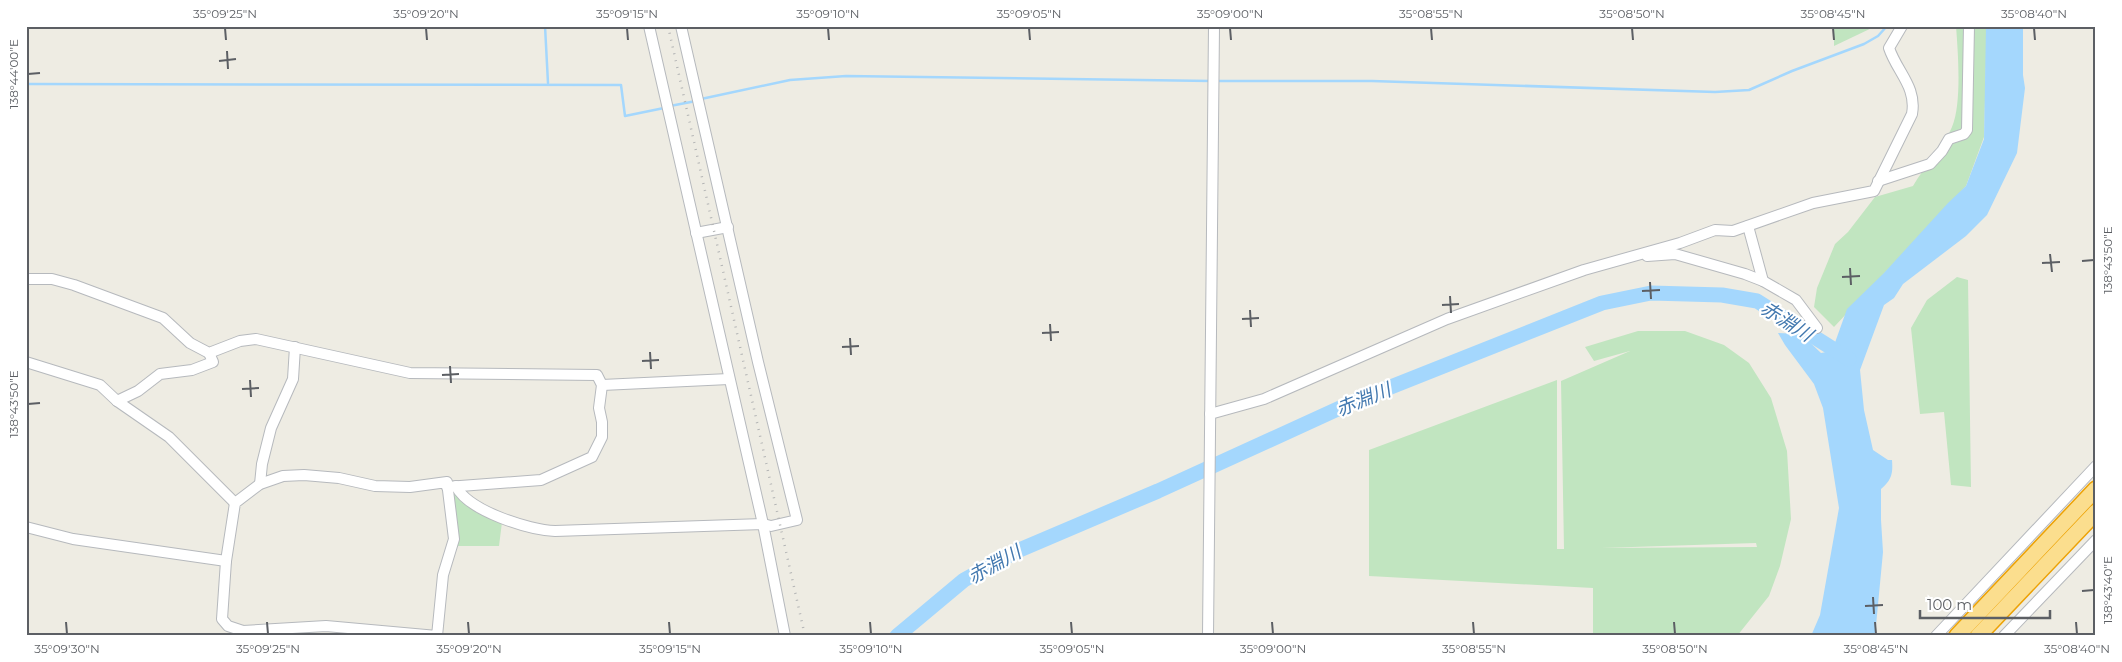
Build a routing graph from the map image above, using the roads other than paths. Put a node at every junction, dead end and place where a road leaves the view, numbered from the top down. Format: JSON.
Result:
{"nodes":[{"id":1,"x":649,"y":26,"type":"edge"},
{"id":2,"x":681,"y":26,"type":"edge"},
{"id":3,"x":1214,"y":26,"type":"edge"},
{"id":4,"x":1902,"y":26,"type":"edge"},
{"id":5,"x":1969,"y":26,"type":"edge"},
{"id":6,"x":1878,"y":181,"type":"junction"},
{"id":7,"x":1748,"y":226,"type":"junction"},
{"id":8,"x":728,"y":227,"type":"junction"},
{"id":9,"x":696,"y":234,"type":"junction"},
{"id":10,"x":1621,"y":258,"type":"junction"},
{"id":11,"x":26,"y":279,"type":"edge"},
{"id":12,"x":1764,"y":281,"type":"junction"},
{"id":13,"x":1816,"y":328,"type":"dead end"},
{"id":14,"x":295,"y":347,"type":"junction"},
{"id":15,"x":209,"y":353,"type":"junction"},
{"id":16,"x":26,"y":362,"type":"edge"},
{"id":17,"x":729,"y":379,"type":"junction"},
{"id":18,"x":602,"y":384,"type":"junction"},
{"id":19,"x":118,"y":401,"type":"junction"},
{"id":20,"x":1210,"y":418,"type":"junction"},
{"id":21,"x":2096,"y":466,"type":"edge"},
{"id":22,"x":260,"y":484,"type":"junction"},
{"id":23,"x":452,"y":486,"type":"junction"},
{"id":24,"x":2096,"y":489,"type":"edge"},
{"id":25,"x":235,"y":502,"type":"junction"},
{"id":26,"x":2096,"y":512,"type":"edge"},
{"id":27,"x":763,"y":524,"type":"junction"},
{"id":28,"x":26,"y":527,"type":"edge"},
{"id":29,"x":2096,"y":540,"type":"edge"},
{"id":30,"x":226,"y":561,"type":"junction"},
{"id":31,"x":264,"y":633,"type":"edge"},
{"id":32,"x":437,"y":636,"type":"edge"},
{"id":33,"x":786,"y":636,"type":"edge"},
{"id":34,"x":1208,"y":636,"type":"edge"},
{"id":35,"x":1936,"y":636,"type":"edge"},
{"id":36,"x":1958,"y":636,"type":"edge"},
{"id":37,"x":1978,"y":636,"type":"edge"},
{"id":38,"x":2004,"y":636,"type":"edge"}],
"edges":[{"from":1,"to":9,"type":"street"},
{"from":2,"to":8,"type":"street"},
{"from":3,"to":20,"type":"street"},
{"from":4,"to":6,"type":"street"},
{"from":5,"to":6,"type":"street"},
{"from":6,"to":7,"type":"street"},
{"from":7,"to":10,"type":"street"},
{"from":7,"to":12,"type":"street"},
{"from":8,"to":9,"type":"street"},
{"from":8,"to":27,"type":"street"},
{"from":9,"to":17,"type":"street"},
{"from":10,"to":12,"type":"street"},
{"from":10,"to":20,"type":"street"},
{"from":11,"to":15,"type":"street"},
{"from":12,"to":13,"type":"street"},
{"from":14,"to":15,"type":"street"},
{"from":14,"to":18,"type":"street"},
{"from":14,"to":22,"type":"street"},
{"from":15,"to":19,"type":"street"},
{"from":16,"to":19,"type":"street"},
{"from":17,"to":18,"type":"street"},
{"from":17,"to":27,"type":"street"},
{"from":18,"to":23,"type":"street"},
{"from":19,"to":25,"type":"street"},
{"from":20,"to":34,"type":"street"},
{"from":21,"to":35,"type":"street"},
{"from":22,"to":23,"type":"street"},
{"from":22,"to":25,"type":"street"},
{"from":23,"to":27,"type":"street"},
{"from":23,"to":32,"type":"street"},
{"from":24,"to":36,"type":"highway"},
{"from":25,"to":30,"type":"street"},
{"from":26,"to":37,"type":"highway"},
{"from":27,"to":33,"type":"street"},
{"from":28,"to":30,"type":"street"},
{"from":29,"to":38,"type":"street"},
{"from":30,"to":31,"type":"street"},
{"from":31,"to":32,"type":"street"}]}
